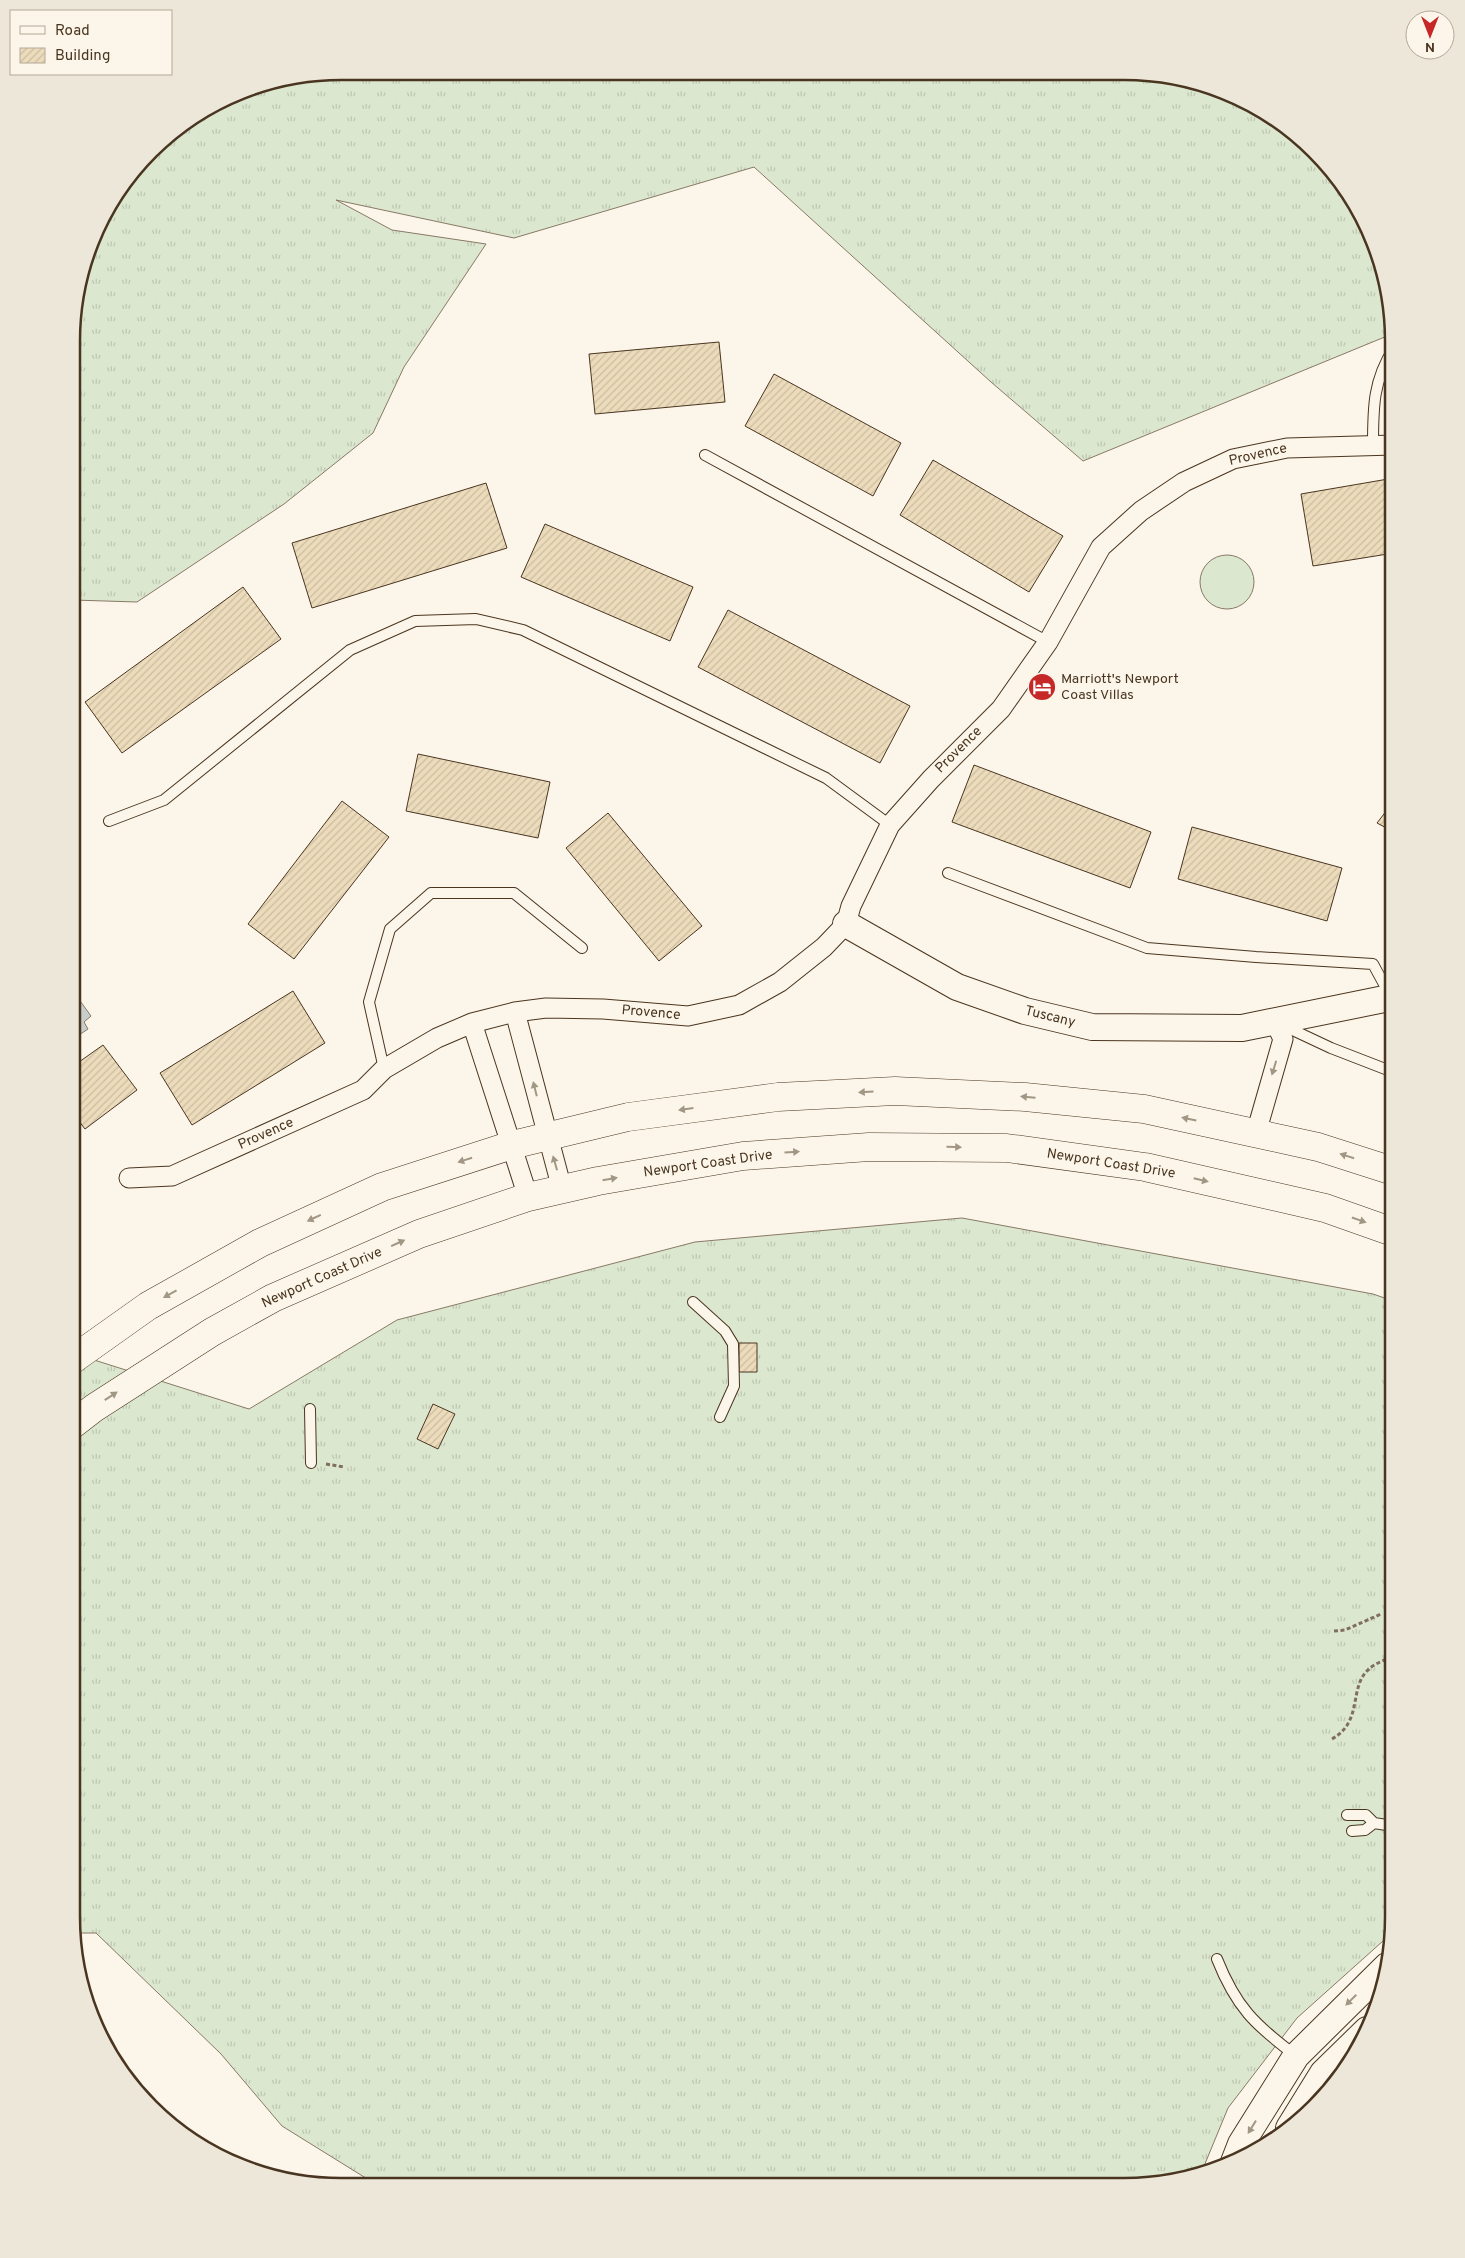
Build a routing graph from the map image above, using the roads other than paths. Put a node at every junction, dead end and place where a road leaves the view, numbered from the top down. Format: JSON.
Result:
{"nodes":[{"id":1,"x":1385,"y":362,"type":"edge"},
{"id":2,"x":1385,"y":445,"type":"edge"},
{"id":3,"x":1373,"y":446,"type":"junction"},
{"id":4,"x":706,"y":455,"type":"dead end"},
{"id":5,"x":1048,"y":642,"type":"junction"},
{"id":6,"x":109,"y":821,"type":"dead end"},
{"id":7,"x":890,"y":825,"type":"junction"},
{"id":8,"x":948,"y":873,"type":"dead end"},
{"id":9,"x":846,"y":924,"type":"junction"},
{"id":10,"x":582,"y":948,"type":"dead end"},
{"id":11,"x":1385,"y":985,"type":"edge"},
{"id":12,"x":1385,"y":998,"type":"edge"},
{"id":13,"x":515,"y":1012,"type":"junction"},
{"id":14,"x":1275,"y":1022,"type":"junction"},
{"id":15,"x":472,"y":1023,"type":"junction"},
{"id":16,"x":384,"y":1069,"type":"junction"},
{"id":17,"x":1385,"y":1069,"type":"edge"},
{"id":18,"x":1256,"y":1133,"type":"junction"},
{"id":19,"x":547,"y":1136,"type":"junction"},
{"id":20,"x":512,"y":1144,"type":"junction"},
{"id":21,"x":1385,"y":1168,"type":"edge"},
{"id":22,"x":129,"y":1178,"type":"dead end"},
{"id":23,"x":562,"y":1189,"type":"junction"},
{"id":24,"x":528,"y":1197,"type":"junction"},
{"id":25,"x":1385,"y":1229,"type":"edge"},
{"id":26,"x":693,"y":1302,"type":"dead end"},
{"id":27,"x":80,"y":1354,"type":"edge"},
{"id":28,"x":310,"y":1409,"type":"dead end"},
{"id":29,"x":720,"y":1417,"type":"dead end"},
{"id":30,"x":80,"y":1419,"type":"edge"},
{"id":31,"x":310,"y":1463,"type":"dead end"},
{"id":32,"x":1347,"y":1815,"type":"dead end"},
{"id":33,"x":1374,"y":1823,"type":"junction"},
{"id":34,"x":1385,"y":1825,"type":"edge"},
{"id":35,"x":1352,"y":1831,"type":"dead end"},
{"id":36,"x":1217,"y":1960,"type":"dead end"},
{"id":37,"x":1379,"y":1971,"type":"edge"},
{"id":38,"x":1352,"y":2044,"type":"edge"},
{"id":39,"x":1296,"y":2056,"type":"junction"},
{"id":40,"x":1299,"y":2110,"type":"edge"},
{"id":41,"x":1238,"y":2151,"type":"edge"}],
"edges":[{"from":1,"to":3,"type":"lane"},
{"from":2,"to":3,"type":"street","name":"Provence"},
{"from":3,"to":5,"type":"street","name":"Provence"},
{"from":4,"to":5,"type":"lane"},
{"from":5,"to":7,"type":"street","name":"Provence"},
{"from":6,"to":7,"type":"lane"},
{"from":7,"to":9,"type":"street","name":"Provence"},
{"from":8,"to":11,"type":"lane"},
{"from":9,"to":13,"type":"street","name":"Provence"},
{"from":9,"to":14,"type":"street","name":"Tuscany"},
{"from":10,"to":16,"type":"lane"},
{"from":12,"to":14,"type":"street","name":"Tuscany"},
{"from":13,"to":15,"type":"street","name":"Provence"},
{"from":19,"to":13,"type":"street","one_way":true},
{"from":14,"to":17,"type":"lane"},
{"from":14,"to":18,"type":"street","one_way":true},
{"from":15,"to":16,"type":"street","name":"Provence"},
{"from":15,"to":20,"type":"street"},
{"from":16,"to":22,"type":"street","name":"Provence"},
{"from":18,"to":19,"type":"main road","one_way":true},
{"from":21,"to":18,"type":"main road","one_way":true},
{"from":19,"to":20,"type":"main road"},
{"from":23,"to":19,"type":"street","one_way":true},
{"from":20,"to":24,"type":"street"},
{"from":20,"to":27,"type":"main road","one_way":true},
{"from":23,"to":24,"type":"main road","name":"Newport Coast Drive"},
{"from":23,"to":25,"type":"main road","name":"Newport Coast Drive","one_way":true},
{"from":30,"to":24,"type":"main road","name":"Newport Coast Drive","one_way":true},
{"from":26,"to":29,"type":"lane"},
{"from":28,"to":31,"type":"lane"},
{"from":32,"to":33,"type":"lane"},
{"from":33,"to":34,"type":"lane"},
{"from":33,"to":35,"type":"lane"},
{"from":36,"to":39,"type":"lane"},
{"from":37,"to":39,"type":"street","one_way":true},
{"from":38,"to":40,"type":"street"},
{"from":39,"to":41,"type":"street","one_way":true}]}
